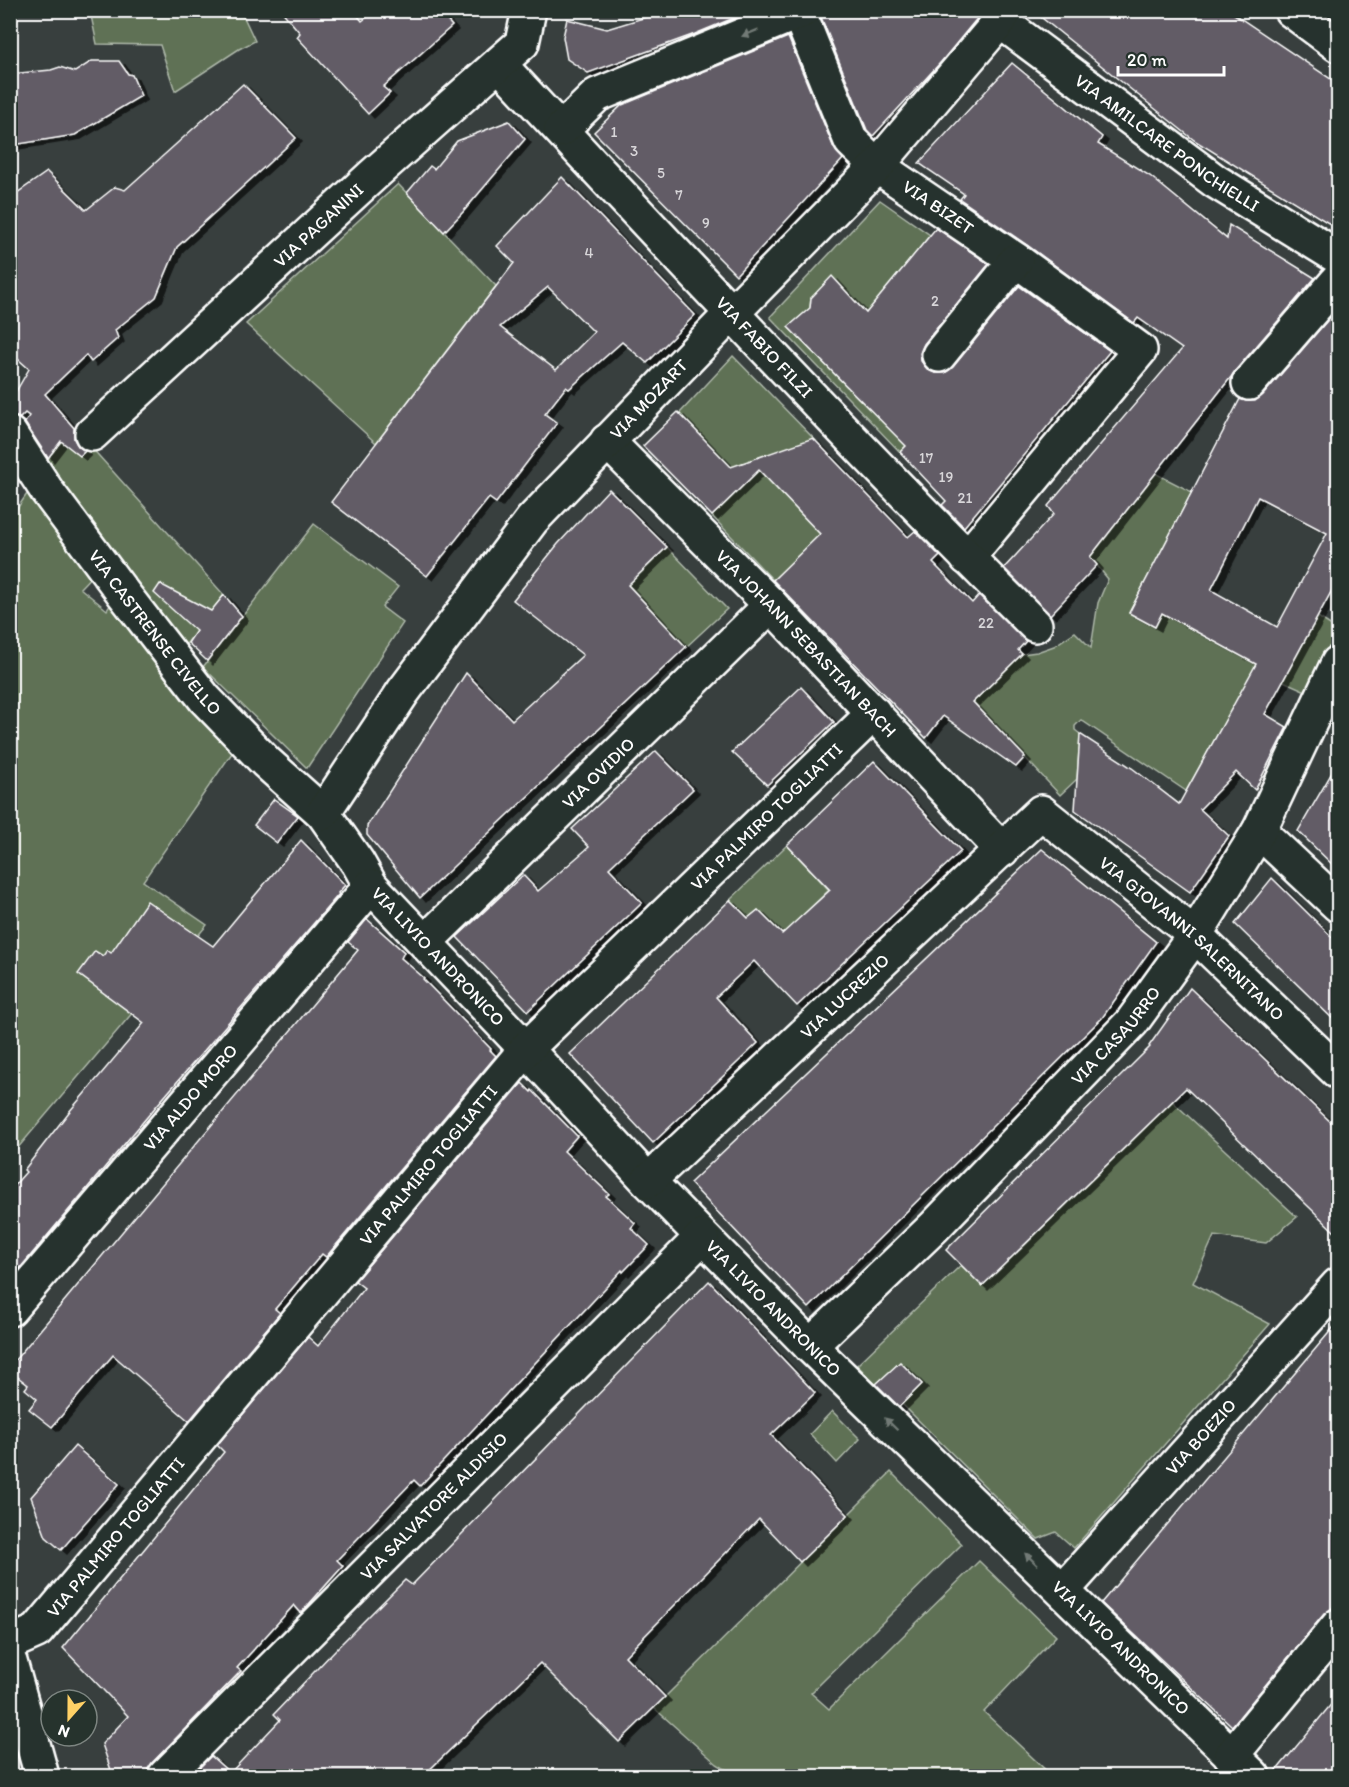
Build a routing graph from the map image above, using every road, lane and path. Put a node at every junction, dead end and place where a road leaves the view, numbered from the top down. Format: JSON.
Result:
{"nodes":[{"id":1,"x":529,"y":10,"type":"edge"},
{"id":2,"x":1291,"y":10,"type":"edge"},
{"id":3,"x":801,"y":12,"type":"edge"},
{"id":4,"x":1003,"y":16,"type":"edge"},
{"id":5,"x":1326,"y":29,"type":"edge"},
{"id":6,"x":499,"y":64,"type":"junction"},
{"id":7,"x":561,"y":130,"type":"junction"},
{"id":8,"x":877,"y":166,"type":"junction"},
{"id":9,"x":1338,"y":257,"type":"edge"},
{"id":10,"x":1016,"y":260,"type":"junction"},
{"id":11,"x":1338,"y":280,"type":"edge"},
{"id":12,"x":732,"y":313,"type":"junction"},
{"id":13,"x":939,"y":355,"type":"dead end"},
{"id":14,"x":1249,"y":383,"type":"dead end"},
{"id":15,"x":10,"y":434,"type":"edge"},
{"id":16,"x":92,"y":434,"type":"dead end"},
{"id":17,"x":607,"y":441,"type":"junction"},
{"id":18,"x":967,"y":558,"type":"junction"},
{"id":19,"x":771,"y":605,"type":"junction"},
{"id":20,"x":1035,"y":625,"type":"dead end"},
{"id":21,"x":1338,"y":663,"type":"edge"},
{"id":22,"x":1329,"y":711,"type":"edge"},
{"id":23,"x":874,"y":713,"type":"junction"},
{"id":24,"x":1041,"y":812,"type":"joint"},
{"id":25,"x":323,"y":813,"type":"junction"},
{"id":26,"x":1259,"y":831,"type":"junction"},
{"id":27,"x":1002,"y":850,"type":"junction"},
{"id":28,"x":370,"y":886,"type":"junction"},
{"id":29,"x":1338,"y":905,"type":"edge"},
{"id":30,"x":1195,"y":935,"type":"junction"},
{"id":31,"x":425,"y":942,"type":"junction"},
{"id":32,"x":526,"y":1049,"type":"junction"},
{"id":33,"x":1338,"y":1072,"type":"edge"},
{"id":34,"x":648,"y":1181,"type":"junction"},
{"id":35,"x":702,"y":1237,"type":"junction"},
{"id":36,"x":1338,"y":1285,"type":"edge"},
{"id":37,"x":10,"y":1309,"type":"edge"},
{"id":38,"x":810,"y":1346,"type":"junction"},
{"id":39,"x":1063,"y":1590,"type":"junction"},
{"id":40,"x":1338,"y":1626,"type":"edge"},
{"id":41,"x":10,"y":1643,"type":"edge"},
{"id":42,"x":10,"y":1662,"type":"edge"},
{"id":43,"x":1242,"y":1766,"type":"edge"},
{"id":44,"x":42,"y":1776,"type":"edge"},
{"id":45,"x":165,"y":1776,"type":"edge"}],
"edges":[{"from":1,"to":6,"type":"street","name":"VIA PAGANINI"},
{"from":2,"to":5,"type":"street"},
{"from":3,"to":7,"type":"street","one_way":true},
{"from":3,"to":8,"type":"street","name":"VIA BIZET"},
{"from":4,"to":8,"type":"street","name":"VIA MOZART"},
{"from":4,"to":9,"type":"street","name":"VIA AMILCARE PONCHIELLI"},
{"from":6,"to":7,"type":"street","name":"VIA FABIO FILZI"},
{"from":6,"to":16,"type":"street","name":"VIA PAGANINI"},
{"from":7,"to":12,"type":"street","name":"VIA FABIO FILZI"},
{"from":8,"to":10,"type":"street","name":"VIA BIZET"},
{"from":8,"to":12,"type":"street","name":"VIA MOZART"},
{"from":10,"to":13,"type":"street"},
{"from":10,"to":18,"type":"street","name":"VIA BIZET"},
{"from":11,"to":14,"type":"street"},
{"from":12,"to":17,"type":"street","name":"VIA MOZART"},
{"from":12,"to":18,"type":"street","name":"VIA FABIO FILZI"},
{"from":15,"to":25,"type":"street","name":"VIA CASTRENSE CIVELLO"},
{"from":17,"to":19,"type":"street","name":"VIA JOHANN SEBASTIAN BACH"},
{"from":17,"to":25,"type":"street","name":"VIA MOZART"},
{"from":18,"to":20,"type":"street","name":"VIA FABIO FILZI"},
{"from":19,"to":23,"type":"street","name":"VIA JOHANN SEBASTIAN BACH"},
{"from":19,"to":31,"type":"street","name":"VIA OVIDIO"},
{"from":21,"to":22,"type":"street","name":"VIA CASAURRO"},
{"from":22,"to":26,"type":"street","name":"VIA CASAURRO"},
{"from":23,"to":27,"type":"street","name":"VIA JOHANN SEBASTIAN BACH"},
{"from":23,"to":32,"type":"street","name":"VIA PALMIRO TOGLIATTI"},
{"from":24,"to":27,"type":"street","name":"VIA LUCREZIO"},
{"from":24,"to":30,"type":"street","name":"VIA GIOVANNI SALERNITANO"},
{"from":25,"to":28,"type":"street","name":"VIA LIVIO ANDRONICO"},
{"from":26,"to":29,"type":"street"},
{"from":26,"to":30,"type":"street","name":"VIA CASAURRO"},
{"from":27,"to":34,"type":"street","name":"VIA LUCREZIO"},
{"from":28,"to":31,"type":"street","name":"VIA LIVIO ANDRONICO"},
{"from":28,"to":37,"type":"street","name":"VIA ALDO MORO"},
{"from":30,"to":33,"type":"street","name":"VIA GIOVANNI SALERNITANO"},
{"from":30,"to":38,"type":"street","name":"VIA CASAURRO"},
{"from":31,"to":32,"type":"street","name":"VIA LIVIO ANDRONICO"},
{"from":32,"to":34,"type":"street","name":"VIA LIVIO ANDRONICO"},
{"from":32,"to":41,"type":"street","name":"VIA PALMIRO TOGLIATTI"},
{"from":34,"to":35,"type":"street","name":"VIA LIVIO ANDRONICO"},
{"from":35,"to":38,"type":"street","name":"VIA LIVIO ANDRONICO"},
{"from":35,"to":45,"type":"street","name":"VIA SALVATORE ALDISIO"},
{"from":36,"to":39,"type":"street","name":"VIA BOEZIO"},
{"from":39,"to":38,"type":"street","name":"VIA LIVIO ANDRONICO","one_way":true},
{"from":39,"to":43,"type":"street","name":"VIA LIVIO ANDRONICO"},
{"from":40,"to":43,"type":"street"},
{"from":42,"to":44,"type":"street"}]}
